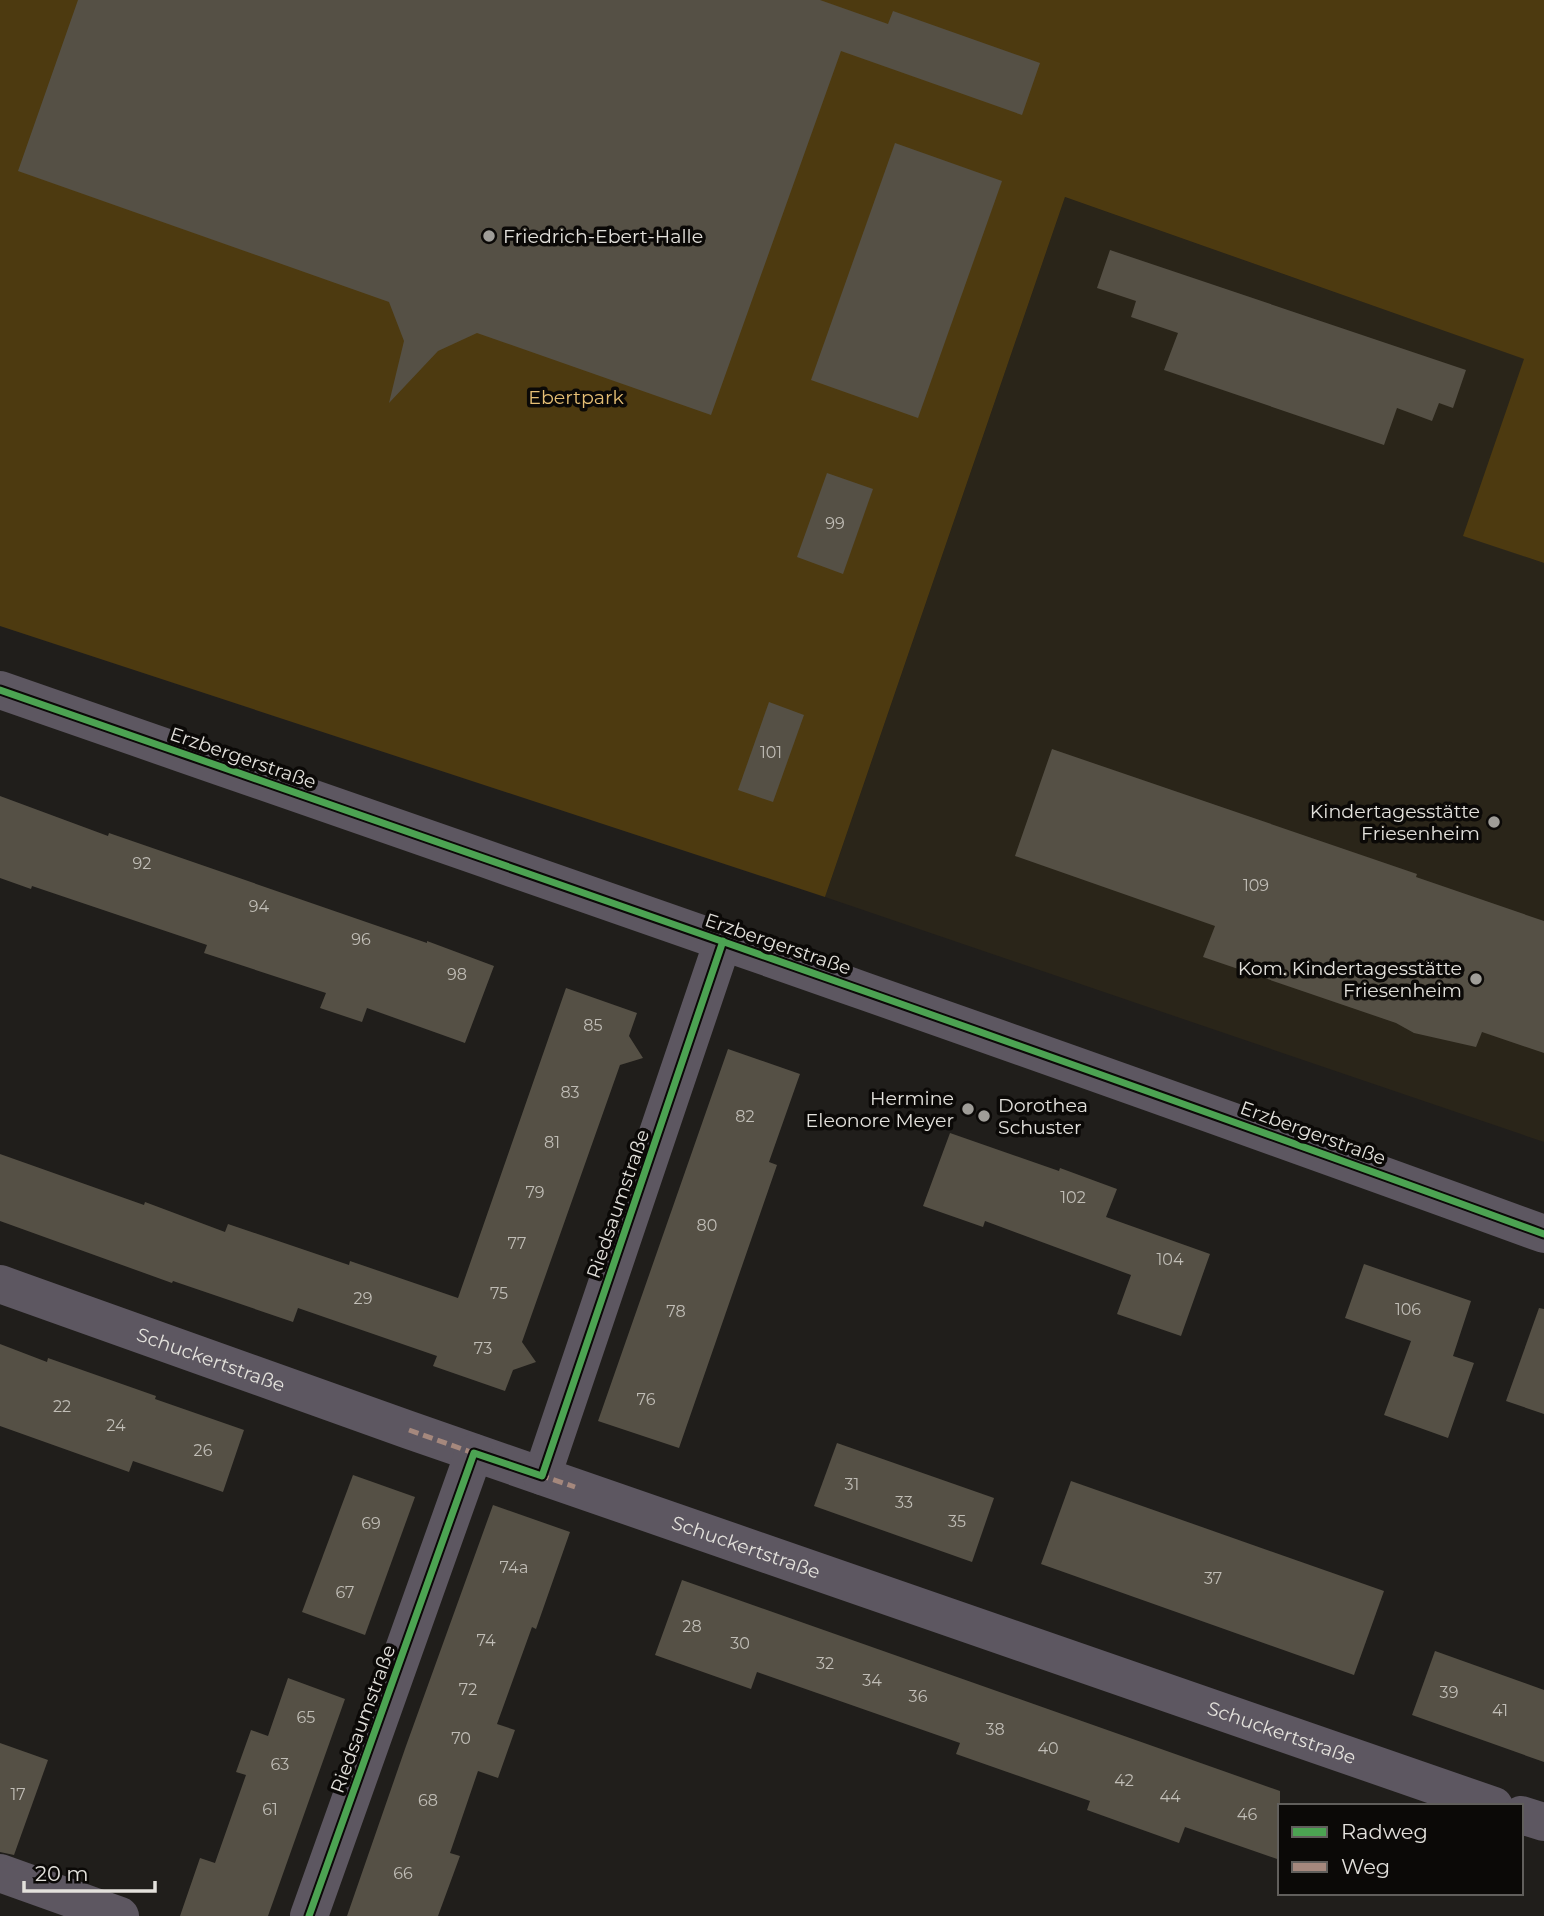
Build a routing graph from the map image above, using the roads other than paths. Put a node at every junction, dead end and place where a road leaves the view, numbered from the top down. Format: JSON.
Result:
{"nodes":[{"id":1,"x":0,"y":690,"type":"edge"},
{"id":2,"x":723,"y":942,"type":"junction"},
{"id":3,"x":1544,"y":1234,"type":"edge"},
{"id":4,"x":0,"y":1284,"type":"edge"},
{"id":5,"x":474,"y":1453,"type":"junction"},
{"id":6,"x":542,"y":1476,"type":"junction"},
{"id":7,"x":1488,"y":1804,"type":"edge"},
{"id":8,"x":1523,"y":1816,"type":"edge"},
{"id":9,"x":1544,"y":1822,"type":"edge"},
{"id":10,"x":0,"y":1873,"type":"edge"},
{"id":11,"x":121,"y":1916,"type":"edge"},
{"id":12,"x":309,"y":1916,"type":"edge"}],
"edges":[{"from":1,"to":2,"type":"street","name":"Erzbergerstraße"},
{"from":2,"to":3,"type":"street","name":"Erzbergerstraße"},
{"from":2,"to":6,"type":"street","name":"Riedsaumstraße"},
{"from":4,"to":5,"type":"street","name":"Schuckertstraße"},
{"from":5,"to":6,"type":"street","name":"Schuckertstraße"},
{"from":5,"to":12,"type":"street","name":"Riedsaumstraße"},
{"from":6,"to":7,"type":"street","name":"Schuckertstraße"},
{"from":8,"to":9,"type":"street"},
{"from":10,"to":11,"type":"street"}]}
